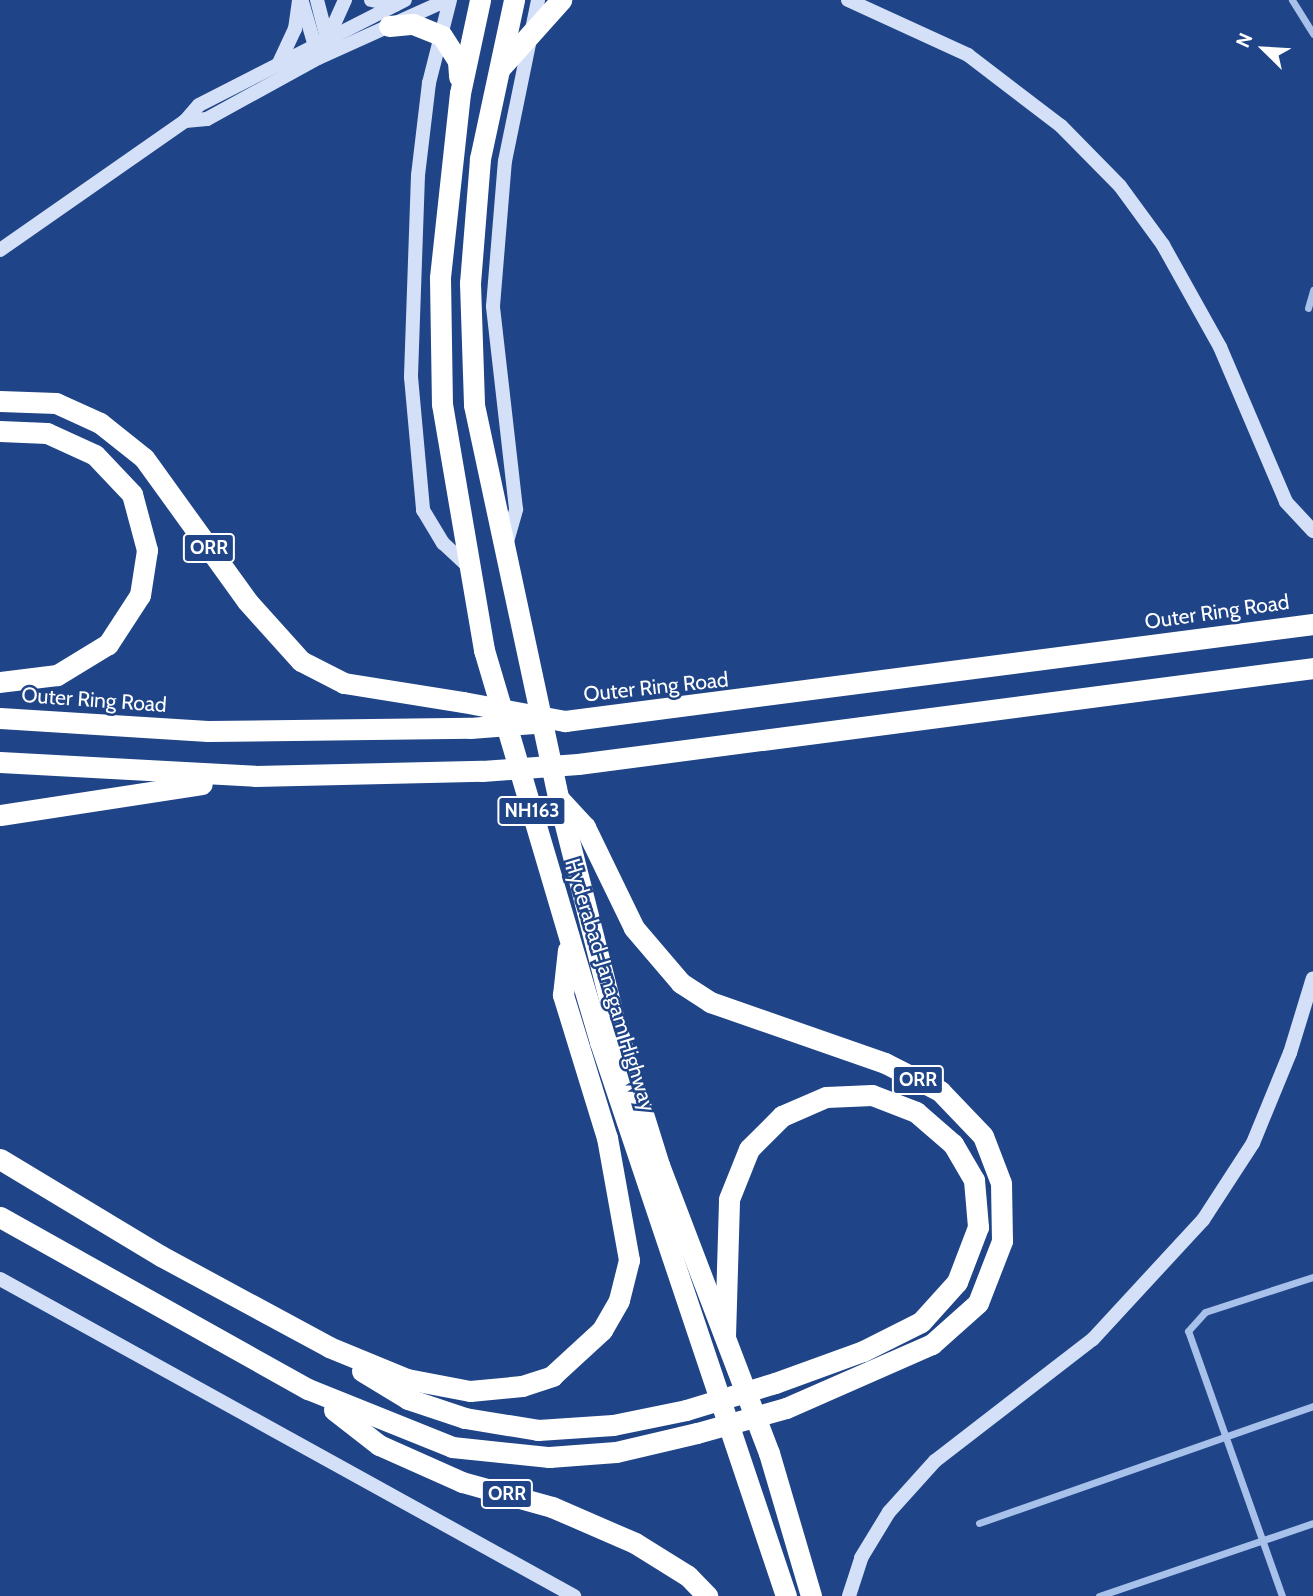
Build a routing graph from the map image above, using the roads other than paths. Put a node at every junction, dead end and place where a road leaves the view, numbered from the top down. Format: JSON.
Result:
{"nodes":[{"id":1,"x":300,"y":0,"type":"edge"},
{"id":2,"x":317,"y":0,"type":"edge"},
{"id":3,"x":345,"y":0,"type":"edge"},
{"id":4,"x":371,"y":0,"type":"edge"},
{"id":5,"x":448,"y":0,"type":"edge"},
{"id":6,"x":480,"y":0,"type":"edge"},
{"id":7,"x":514,"y":0,"type":"edge"},
{"id":8,"x":538,"y":0,"type":"edge"},
{"id":9,"x":561,"y":0,"type":"edge"},
{"id":10,"x":848,"y":0,"type":"edge"},
{"id":11,"x":1292,"y":0,"type":"edge"},
{"id":12,"x":401,"y":2,"type":"edge"},
{"id":13,"x":389,"y":26,"type":"junction"},
{"id":14,"x":528,"y":31,"type":"junction"},
{"id":15,"x":1313,"y":34,"type":"edge"},
{"id":16,"x":442,"y":36,"type":"junction"},
{"id":17,"x":322,"y":49,"type":"junction"},
{"id":18,"x":279,"y":63,"type":"junction"},
{"id":19,"x":495,"y":77,"type":"junction"},
{"id":20,"x":460,"y":93,"type":"junction"},
{"id":21,"x":185,"y":121,"type":"junction"},
{"id":22,"x":0,"y":250,"type":"edge"},
{"id":23,"x":1313,"y":290,"type":"edge"},
{"id":24,"x":1308,"y":308,"type":"dead end"},
{"id":25,"x":0,"y":401,"type":"edge"},
{"id":26,"x":0,"y":431,"type":"edge"},
{"id":27,"x":1313,"y":531,"type":"edge"},
{"id":28,"x":505,"y":551,"type":"junction"},
{"id":29,"x":471,"y":569,"type":"junction"},
{"id":30,"x":1313,"y":624,"type":"edge"},
{"id":31,"x":1313,"y":668,"type":"edge"},
{"id":32,"x":0,"y":682,"type":"edge"},
{"id":33,"x":0,"y":719,"type":"edge"},
{"id":34,"x":565,"y":721,"type":"junction"},
{"id":35,"x":0,"y":762,"type":"edge"},
{"id":36,"x":256,"y":776,"type":"junction"},
{"id":37,"x":558,"y":797,"type":"junction"},
{"id":38,"x":0,"y":815,"type":"edge"},
{"id":39,"x":569,"y":938,"type":"junction"},
{"id":40,"x":1313,"y":978,"type":"edge"},
{"id":41,"x":0,"y":1159,"type":"edge"},
{"id":42,"x":0,"y":1217,"type":"edge"},
{"id":43,"x":1313,"y":1277,"type":"edge"},
{"id":44,"x":0,"y":1279,"type":"edge"},
{"id":45,"x":724,"y":1336,"type":"junction"},
{"id":46,"x":329,"y":1347,"type":"junction"},
{"id":47,"x":308,"y":1389,"type":"junction"},
{"id":48,"x":1313,"y":1406,"type":"edge"},
{"id":49,"x":1224,"y":1436,"type":"junction"},
{"id":50,"x":979,"y":1523,"type":"dead end"},
{"id":51,"x":1313,"y":1523,"type":"edge"},
{"id":52,"x":1264,"y":1542,"type":"junction"},
{"id":53,"x":1101,"y":1595,"type":"edge"},
{"id":54,"x":573,"y":1596,"type":"edge"},
{"id":55,"x":707,"y":1596,"type":"edge"},
{"id":56,"x":786,"y":1596,"type":"edge"},
{"id":57,"x":811,"y":1596,"type":"edge"},
{"id":58,"x":849,"y":1596,"type":"edge"},
{"id":59,"x":1282,"y":1596,"type":"edge"}],
"edges":[{"from":1,"to":17,"type":"main road"},
{"from":1,"to":18,"type":"main road"},
{"from":2,"to":17,"type":"main road"},
{"from":3,"to":17,"type":"main road"},
{"from":4,"to":12,"type":"main road"},
{"from":5,"to":13,"type":"main road"},
{"from":5,"to":16,"type":"main road"},
{"from":6,"to":20,"type":"highway","name":"Hyderabad-Janagam Highway","number":"NH163"},
{"from":7,"to":19,"type":"highway","name":"Hyderabad-Janagam Highway","number":"NH163"},
{"from":8,"to":14,"type":"main road"},
{"from":9,"to":14,"type":"highway"},
{"from":10,"to":27,"type":"main road"},
{"from":11,"to":15,"type":"street"},
{"from":12,"to":17,"type":"main road"},
{"from":13,"to":16,"type":"highway"},
{"from":13,"to":17,"type":"main road"},
{"from":14,"to":19,"type":"highway"},
{"from":14,"to":28,"type":"main road"},
{"from":16,"to":20,"type":"highway"},
{"from":16,"to":29,"type":"main road"},
{"from":17,"to":18,"type":"main road"},
{"from":17,"to":21,"type":"main road"},
{"from":18,"to":21,"type":"main road"},
{"from":19,"to":28,"type":"highway","name":"Hyderabad-Janagam Highway","number":"NH163"},
{"from":20,"to":29,"type":"highway","name":"Hyderabad-Janagam Highway","number":"NH163"},
{"from":21,"to":22,"type":"main road"},
{"from":23,"to":24,"type":"street"},
{"from":25,"to":34,"type":"highway","number":"ORR","bridge":true},
{"from":26,"to":32,"type":"highway"},
{"from":28,"to":37,"type":"highway","name":"Hyderabad-Janagam Highway","number":"NH163"},
{"from":29,"to":39,"type":"highway","name":"Hyderabad-Janagam Highway","number":"NH163"},
{"from":30,"to":34,"type":"highway","name":"Outer Ring Road"},
{"from":31,"to":36,"type":"highway","bridge":true},
{"from":33,"to":34,"type":"highway","name":"Outer Ring Road","bridge":true},
{"from":35,"to":36,"type":"highway"},
{"from":36,"to":38,"type":"highway"},
{"from":37,"to":45,"type":"highway","name":"Hyderabad-Janagam Highway","number":"NH163"},
{"from":37,"to":47,"type":"highway","number":"ORR","bridge":true},
{"from":39,"to":46,"type":"highway","number":"ORR"},
{"from":39,"to":56,"type":"highway","name":"Hyderabad-Janagam Highway","number":"NH163"},
{"from":40,"to":58,"type":"main road"},
{"from":41,"to":46,"type":"highway","number":"ORR"},
{"from":42,"to":47,"type":"highway","number":"ORR"},
{"from":43,"to":49,"type":"street"},
{"from":44,"to":54,"type":"main road"},
{"from":45,"to":46,"type":"highway","number":"ORR","bridge":true},
{"from":45,"to":57,"type":"highway","name":"Hyderabad-Janagam Highway","number":"NH163"},
{"from":47,"to":55,"type":"highway","number":"ORR"},
{"from":48,"to":49,"type":"street"},
{"from":49,"to":50,"type":"street"},
{"from":49,"to":52,"type":"street"},
{"from":51,"to":52,"type":"street"},
{"from":52,"to":53,"type":"street"},
{"from":52,"to":59,"type":"street"}]}
